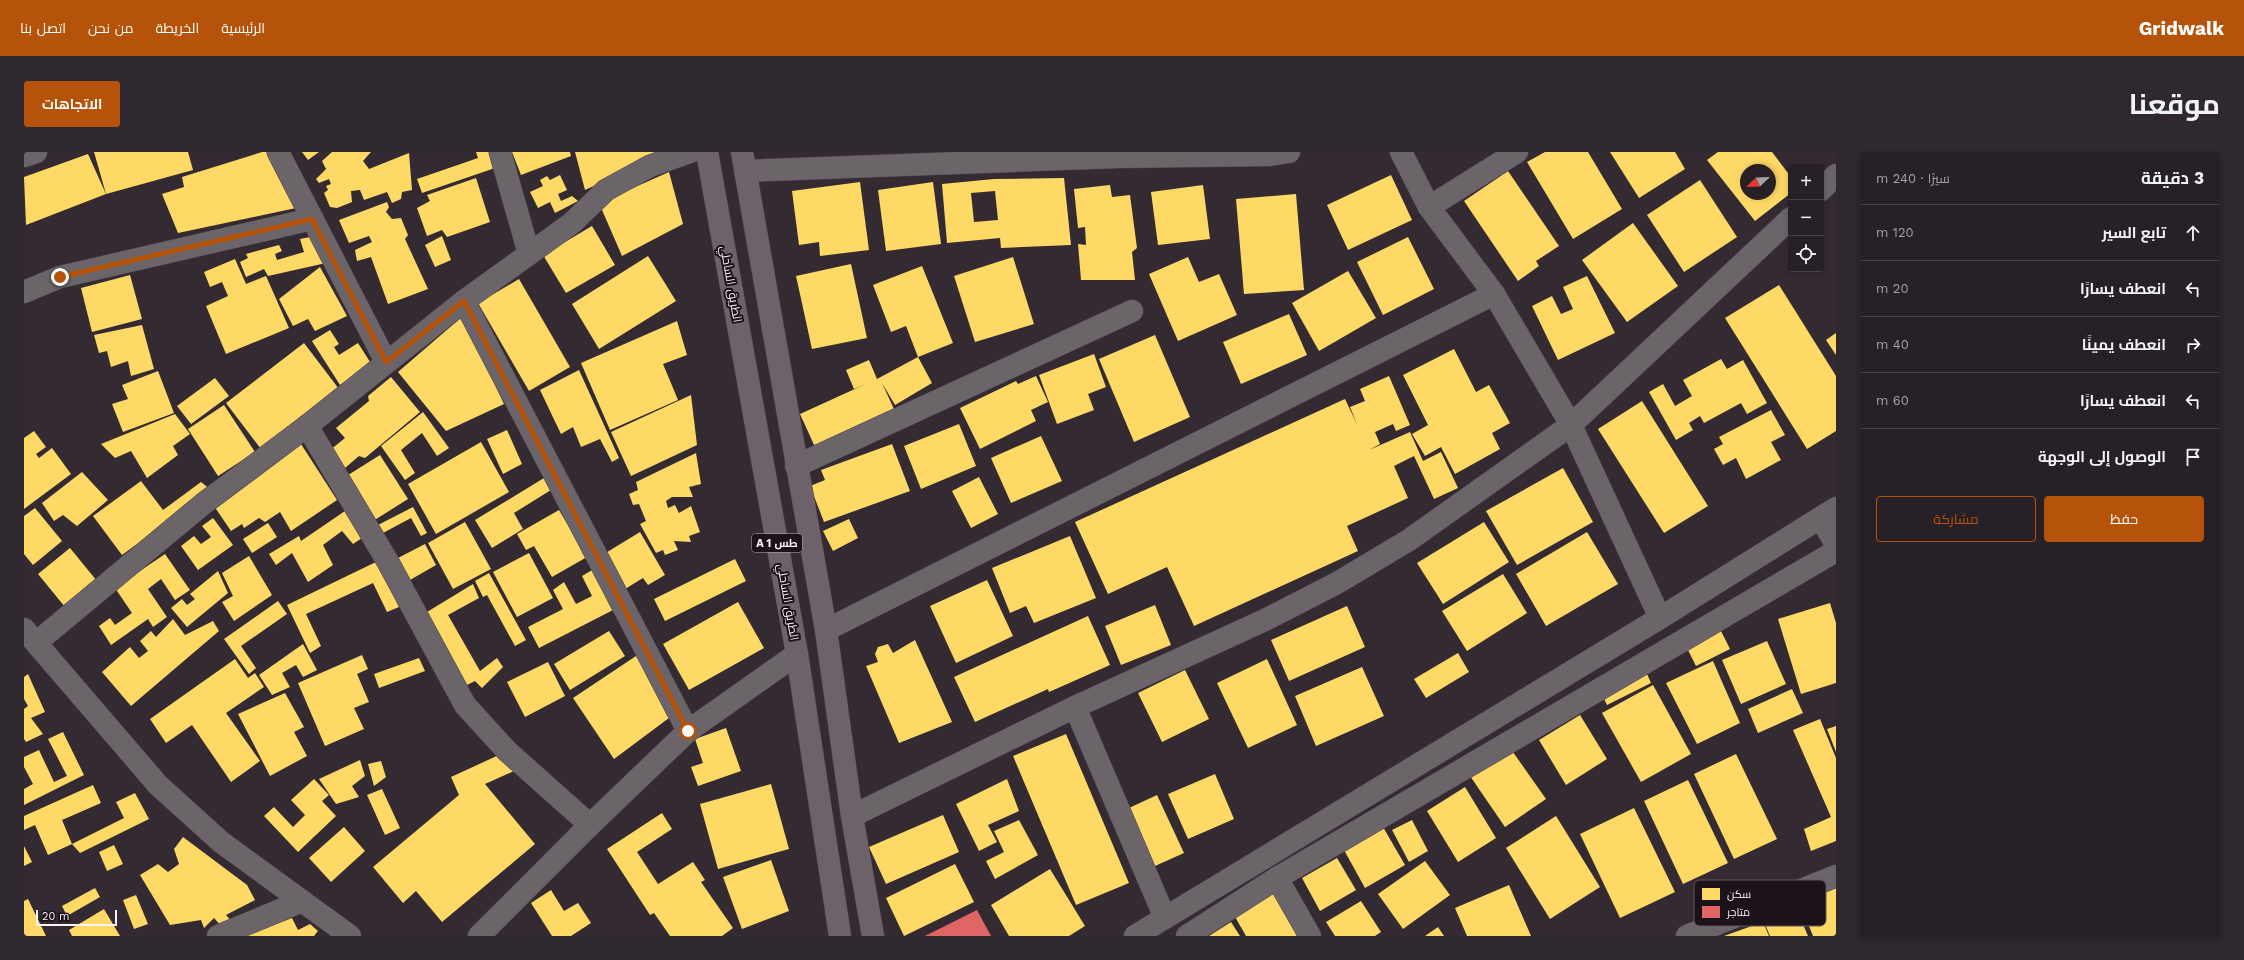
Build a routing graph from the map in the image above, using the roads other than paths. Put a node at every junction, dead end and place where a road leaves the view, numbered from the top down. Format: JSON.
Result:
{"nodes":[{"id":1,"x":36,"y":152,"type":"edge"},
{"id":2,"x":278,"y":152,"type":"edge"},
{"id":3,"x":500,"y":152,"type":"edge"},
{"id":4,"x":690,"y":152,"type":"edge"},
{"id":5,"x":707,"y":152,"type":"edge"},
{"id":6,"x":1289,"y":152,"type":"edge"},
{"id":7,"x":1400,"y":152,"type":"edge"},
{"id":8,"x":1517,"y":152,"type":"edge"},
{"id":9,"x":1119,"y":155,"type":"edge"},
{"id":10,"x":24,"y":156,"type":"edge"},
{"id":11,"x":743,"y":161,"type":"edge"},
{"id":12,"x":1836,"y":175,"type":"edge"},
{"id":13,"x":1824,"y":187,"type":"edge"},
{"id":14,"x":1429,"y":207,"type":"junction"},
{"id":15,"x":312,"y":219,"type":"junction"},
{"id":16,"x":1788,"y":221,"type":"edge"},
{"id":17,"x":529,"y":254,"type":"junction"},
{"id":18,"x":24,"y":292,"type":"edge"},
{"id":19,"x":1494,"y":294,"type":"junction"},
{"id":20,"x":464,"y":301,"type":"junction"},
{"id":21,"x":1132,"y":311,"type":"dead end"},
{"id":22,"x":386,"y":362,"type":"junction"},
{"id":23,"x":1571,"y":425,"type":"junction"},
{"id":24,"x":307,"y":426,"type":"junction"},
{"id":25,"x":796,"y":466,"type":"junction"},
{"id":26,"x":1828,"y":513,"type":"edge"},
{"id":27,"x":1836,"y":544,"type":"edge"},
{"id":28,"x":1836,"y":550,"type":"edge"},
{"id":29,"x":1660,"y":618,"type":"junction"},
{"id":30,"x":826,"y":630,"type":"junction"},
{"id":31,"x":30,"y":635,"type":"edge"},
{"id":32,"x":797,"y":654,"type":"junction"},
{"id":33,"x":1075,"y":707,"type":"junction"},
{"id":34,"x":688,"y":731,"type":"junction"},
{"id":35,"x":852,"y":816,"type":"junction"},
{"id":36,"x":590,"y":825,"type":"junction"},
{"id":37,"x":1836,"y":876,"type":"edge"},
{"id":38,"x":1277,"y":878,"type":"junction"},
{"id":39,"x":1826,"y":880,"type":"edge"},
{"id":40,"x":302,"y":901,"type":"junction"},
{"id":41,"x":1165,"y":918,"type":"junction"},
{"id":42,"x":1712,"y":926,"type":"edge"},
{"id":43,"x":218,"y":936,"type":"edge"},
{"id":44,"x":350,"y":936,"type":"edge"},
{"id":45,"x":480,"y":936,"type":"edge"},
{"id":46,"x":840,"y":936,"type":"edge"},
{"id":47,"x":873,"y":936,"type":"edge"},
{"id":48,"x":1135,"y":936,"type":"edge"},
{"id":49,"x":1186,"y":936,"type":"edge"},
{"id":50,"x":1310,"y":936,"type":"edge"},
{"id":51,"x":1687,"y":936,"type":"edge"}],
"edges":[{"from":1,"to":10,"type":"street"},
{"from":2,"to":15,"type":"street"},
{"from":3,"to":17,"type":"street"},
{"from":4,"to":17,"type":"street"},
{"from":5,"to":32,"type":"highway","name":"الطريق الساحلي","number":"A 1 طس"},
{"from":6,"to":9,"type":"street"},
{"from":7,"to":14,"type":"street"},
{"from":8,"to":14,"type":"street"},
{"from":9,"to":11,"type":"street"},
{"from":11,"to":25,"type":"highway","number":"A 1 طس"},
{"from":12,"to":13,"type":"street"},
{"from":14,"to":19,"type":"street"},
{"from":15,"to":18,"type":"street"},
{"from":15,"to":22,"type":"street"},
{"from":16,"to":23,"type":"street"},
{"from":17,"to":20,"type":"street"},
{"from":19,"to":23,"type":"street"},
{"from":19,"to":30,"type":"street"},
{"from":20,"to":22,"type":"street"},
{"from":20,"to":34,"type":"street"},
{"from":21,"to":25,"type":"street"},
{"from":22,"to":24,"type":"street"},
{"from":23,"to":29,"type":"street"},
{"from":23,"to":33,"type":"street"},
{"from":24,"to":31,"type":"street"},
{"from":24,"to":36,"type":"street"},
{"from":25,"to":30,"type":"highway","number":"A 1 طس"},
{"from":26,"to":27,"type":"street"},
{"from":26,"to":29,"type":"street"},
{"from":28,"to":38,"type":"street"},
{"from":29,"to":41,"type":"street"},
{"from":30,"to":35,"type":"highway","number":"A 1 طس"},
{"from":31,"to":40,"type":"street"},
{"from":32,"to":34,"type":"street"},
{"from":32,"to":46,"type":"highway","name":"الطريق الساحلي","number":"A 1 طس"},
{"from":33,"to":35,"type":"street"},
{"from":33,"to":41,"type":"street"},
{"from":34,"to":36,"type":"street"},
{"from":35,"to":47,"type":"highway","number":"A 1 طس"},
{"from":36,"to":45,"type":"street"},
{"from":37,"to":39,"type":"street"},
{"from":38,"to":49,"type":"street"},
{"from":38,"to":50,"type":"street"},
{"from":40,"to":43,"type":"street"},
{"from":40,"to":44,"type":"street"},
{"from":41,"to":48,"type":"street"},
{"from":42,"to":51,"type":"street"}]}
